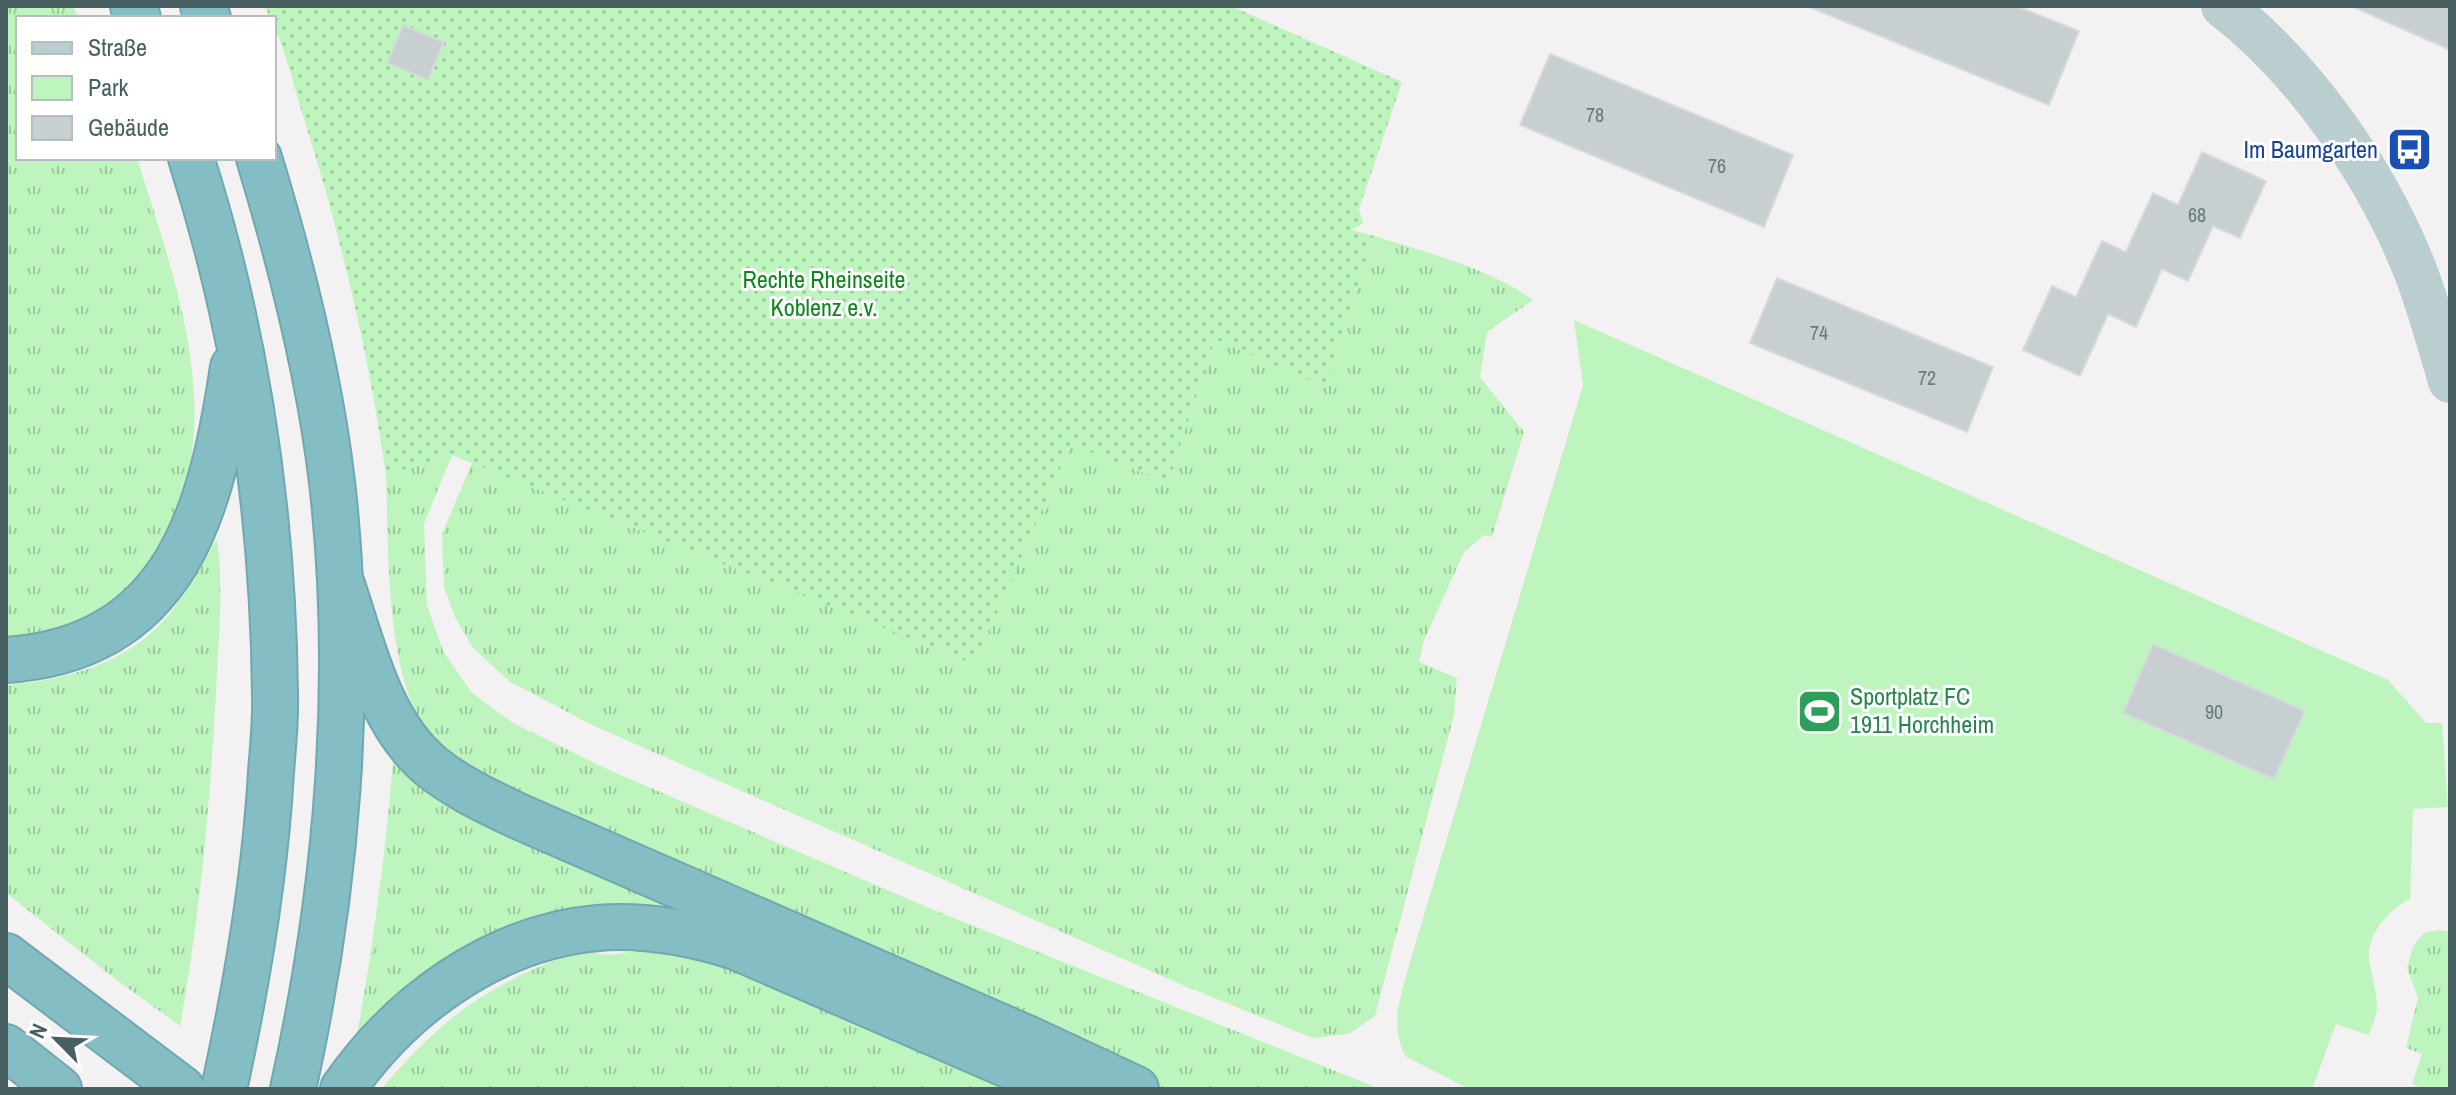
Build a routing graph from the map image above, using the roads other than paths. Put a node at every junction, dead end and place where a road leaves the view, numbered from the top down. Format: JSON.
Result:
{"nodes":[{"id":1,"x":2223,"y":6,"type":"edge"},
{"id":2,"x":192,"y":160,"type":"edge"},
{"id":3,"x":260,"y":160,"type":"edge"},
{"id":4,"x":2442,"y":327,"type":"edge"},
{"id":5,"x":239,"y":333,"type":"junction"},
{"id":6,"x":2450,"y":381,"type":"edge"},
{"id":7,"x":340,"y":579,"type":"junction"},
{"id":8,"x":6,"y":660,"type":"edge"},
{"id":9,"x":6,"y":956,"type":"edge"},
{"id":10,"x":6,"y":1047,"type":"edge"},
{"id":11,"x":6,"y":1071,"type":"edge"},
{"id":12,"x":294,"y":1082,"type":"edge"},
{"id":13,"x":46,"y":1089,"type":"edge"},
{"id":14,"x":59,"y":1089,"type":"edge"},
{"id":15,"x":182,"y":1089,"type":"edge"},
{"id":16,"x":224,"y":1089,"type":"edge"},
{"id":17,"x":343,"y":1089,"type":"edge"},
{"id":18,"x":1063,"y":1089,"type":"edge"},
{"id":19,"x":1136,"y":1089,"type":"edge"}],
"edges":[{"from":1,"to":4,"type":"street"},
{"from":2,"to":5,"type":"highway"},
{"from":3,"to":7,"type":"highway"},
{"from":4,"to":6,"type":"street"},
{"from":5,"to":8,"type":"highway"},
{"from":5,"to":16,"type":"highway"},
{"from":7,"to":12,"type":"highway"},
{"from":7,"to":19,"type":"highway"},
{"from":9,"to":15,"type":"highway"},
{"from":10,"to":14,"type":"highway"},
{"from":11,"to":13,"type":"highway"},
{"from":17,"to":18,"type":"highway"}]}
